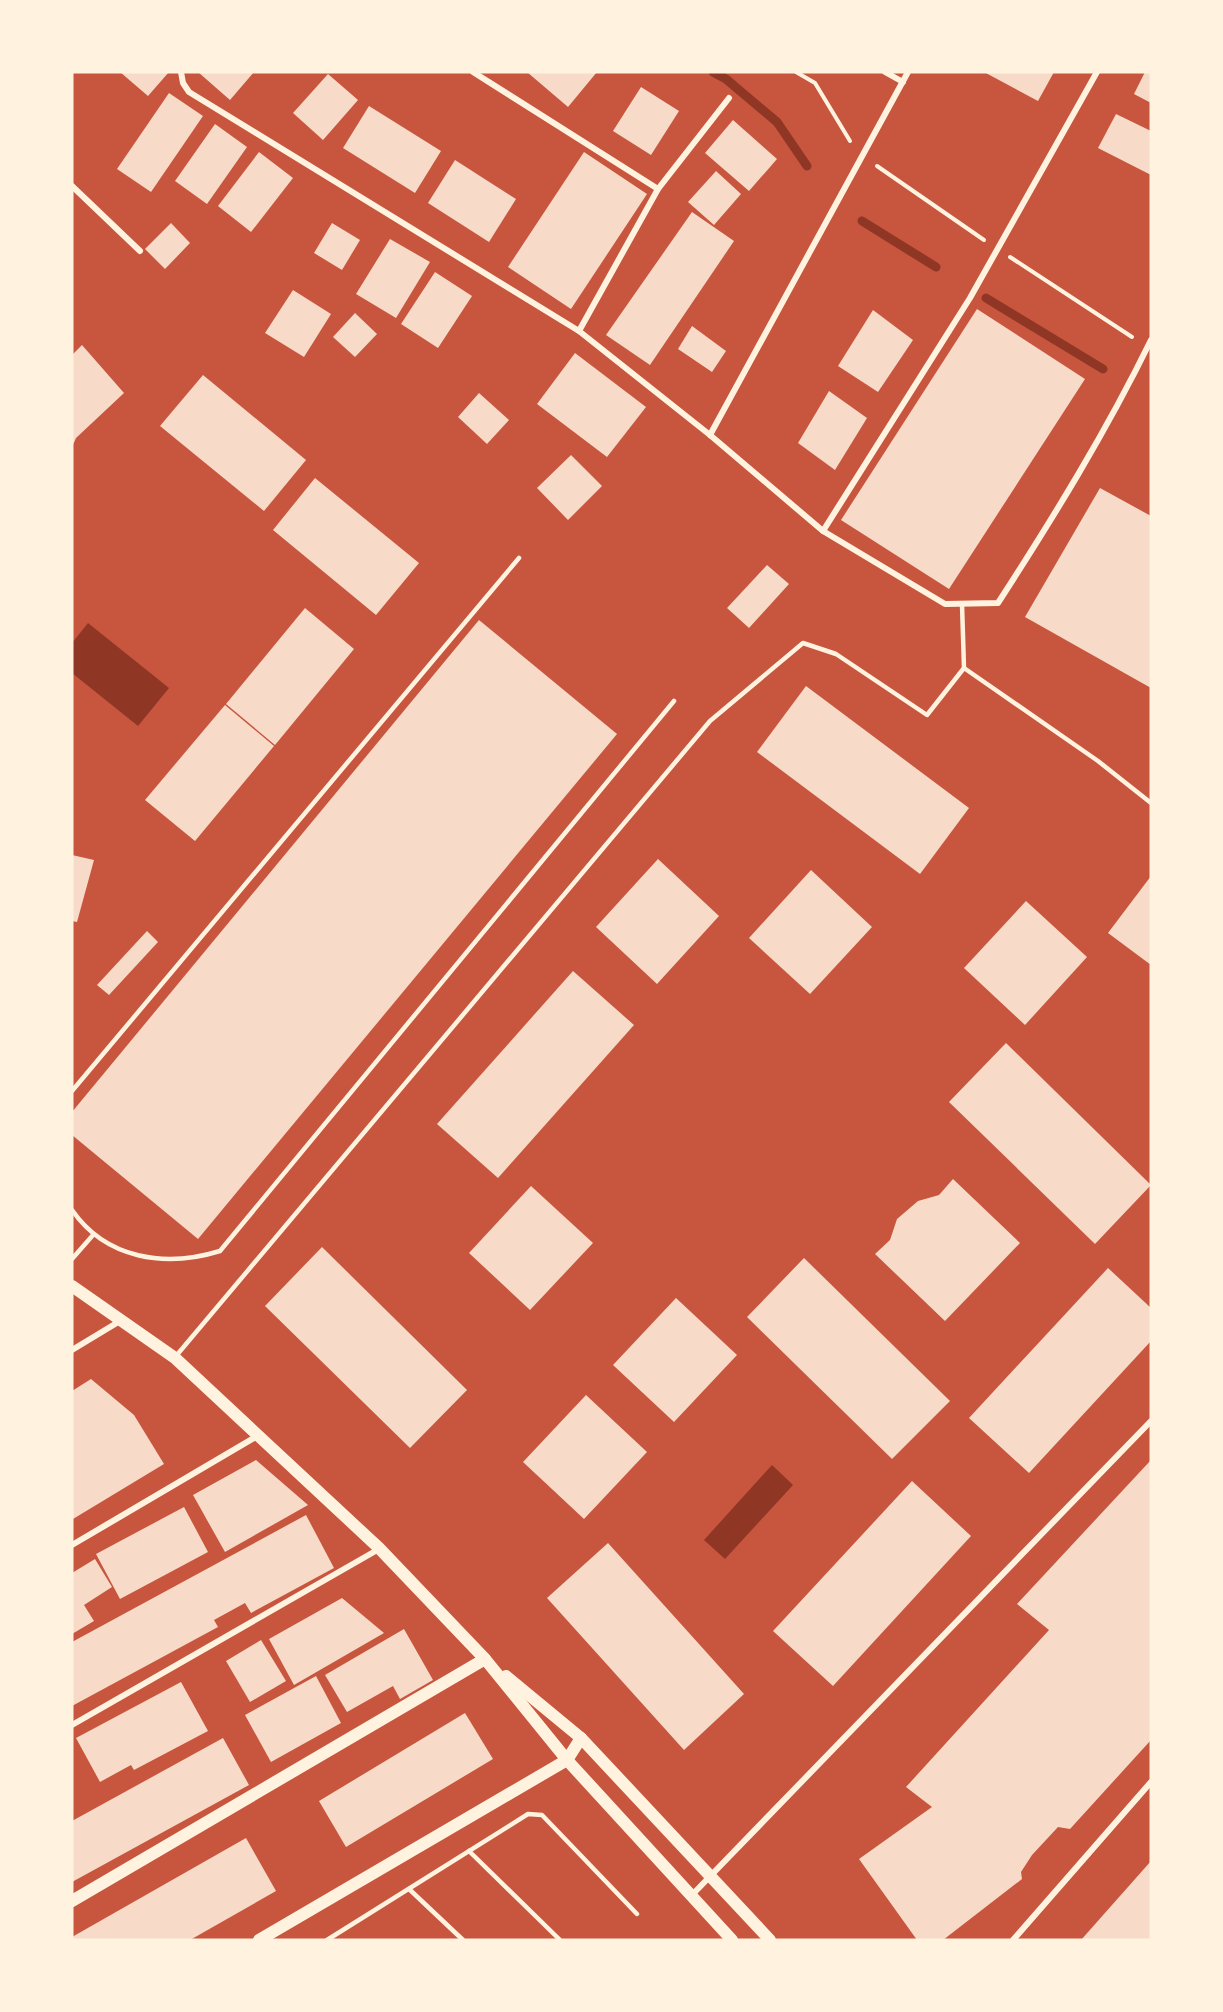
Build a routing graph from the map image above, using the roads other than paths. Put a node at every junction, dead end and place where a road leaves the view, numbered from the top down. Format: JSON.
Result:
{"nodes":[{"id":1,"x":181,"y":72,"type":"edge"},
{"id":2,"x":473,"y":72,"type":"edge"},
{"id":3,"x":885,"y":72,"type":"edge"},
{"id":4,"x":908,"y":72,"type":"edge"},
{"id":5,"x":1097,"y":72,"type":"edge"},
{"id":6,"x":903,"y":82,"type":"junction"},
{"id":7,"x":729,"y":98,"type":"dead end"},
{"id":8,"x":72,"y":186,"type":"edge"},
{"id":9,"x":658,"y":189,"type":"junction"},
{"id":10,"x":140,"y":251,"type":"dead end"},
{"id":11,"x":579,"y":331,"type":"junction"},
{"id":12,"x":1149,"y":344,"type":"edge"},
{"id":13,"x":710,"y":435,"type":"junction"},
{"id":14,"x":823,"y":531,"type":"junction"},
{"id":15,"x":519,"y":558,"type":"dead end"},
{"id":16,"x":962,"y":604,"type":"junction"},
{"id":17,"x":964,"y":668,"type":"junction"},
{"id":18,"x":674,"y":701,"type":"dead end"},
{"id":19,"x":1151,"y":803,"type":"edge"},
{"id":20,"x":72,"y":1091,"type":"edge"},
{"id":21,"x":72,"y":1210,"type":"edge"},
{"id":22,"x":93,"y":1235,"type":"junction"},
{"id":23,"x":72,"y":1259,"type":"edge"},
{"id":24,"x":72,"y":1286,"type":"edge"},
{"id":25,"x":121,"y":1321,"type":"junction"},
{"id":26,"x":72,"y":1350,"type":"edge"},
{"id":27,"x":175,"y":1358,"type":"junction"},
{"id":28,"x":1151,"y":1421,"type":"edge"},
{"id":29,"x":260,"y":1435,"type":"junction"},
{"id":30,"x":72,"y":1545,"type":"edge"},
{"id":31,"x":379,"y":1548,"type":"junction"},
{"id":32,"x":485,"y":1659,"type":"junction"},
{"id":33,"x":72,"y":1725,"type":"edge"},
{"id":34,"x":581,"y":1738,"type":"junction"},
{"id":35,"x":567,"y":1760,"type":"junction"},
{"id":36,"x":1151,"y":1782,"type":"edge"},
{"id":37,"x":469,"y":1851,"type":"junction"},
{"id":38,"x":710,"y":1878,"type":"junction"},
{"id":39,"x":409,"y":1889,"type":"junction"},
{"id":40,"x":691,"y":1896,"type":"junction"},
{"id":41,"x":72,"y":1901,"type":"edge"},
{"id":42,"x":637,"y":1914,"type":"dead end"},
{"id":43,"x":336,"y":1934,"type":"junction"},
{"id":44,"x":260,"y":1940,"type":"edge"},
{"id":45,"x":327,"y":1940,"type":"edge"},
{"id":46,"x":342,"y":1940,"type":"edge"},
{"id":47,"x":463,"y":1940,"type":"edge"},
{"id":48,"x":560,"y":1940,"type":"edge"},
{"id":49,"x":732,"y":1940,"type":"edge"},
{"id":50,"x":770,"y":1940,"type":"edge"},
{"id":51,"x":1013,"y":1940,"type":"edge"}],
"edges":[{"from":1,"to":11,"type":"street"},
{"from":2,"to":9,"type":"street"},
{"from":3,"to":6,"type":"street"},
{"from":4,"to":6,"type":"street"},
{"from":5,"to":14,"type":"street"},
{"from":6,"to":13,"type":"street"},
{"from":7,"to":9,"type":"street"},
{"from":8,"to":10,"type":"street"},
{"from":9,"to":11,"type":"street"},
{"from":11,"to":13,"type":"street"},
{"from":12,"to":16,"type":"street"},
{"from":13,"to":14,"type":"street"},
{"from":14,"to":16,"type":"street"},
{"from":15,"to":20,"type":"lane"},
{"from":16,"to":17,"type":"lane"},
{"from":17,"to":19,"type":"lane"},
{"from":17,"to":27,"type":"lane"},
{"from":18,"to":22,"type":"lane"},
{"from":21,"to":22,"type":"lane"},
{"from":22,"to":23,"type":"lane"},
{"from":24,"to":25,"type":"main road"},
{"from":25,"to":26,"type":"street"},
{"from":25,"to":27,"type":"main road"},
{"from":27,"to":29,"type":"main road"},
{"from":28,"to":38,"type":"street"},
{"from":29,"to":30,"type":"street"},
{"from":29,"to":31,"type":"main road"},
{"from":31,"to":32,"type":"main road"},
{"from":31,"to":33,"type":"street"},
{"from":32,"to":34,"type":"main road"},
{"from":32,"to":35,"type":"main road"},
{"from":32,"to":41,"type":"main road"},
{"from":34,"to":35,"type":"main road"},
{"from":34,"to":38,"type":"main road"},
{"from":35,"to":40,"type":"main road"},
{"from":35,"to":44,"type":"main road"},
{"from":36,"to":51,"type":"street"},
{"from":37,"to":39,"type":"lane"},
{"from":37,"to":42,"type":"lane"},
{"from":37,"to":48,"type":"lane"},
{"from":38,"to":40,"type":"street"},
{"from":38,"to":50,"type":"main road"},
{"from":39,"to":43,"type":"lane"},
{"from":39,"to":47,"type":"lane"},
{"from":40,"to":49,"type":"main road"},
{"from":43,"to":45,"type":"lane"},
{"from":43,"to":46,"type":"lane"}]}
